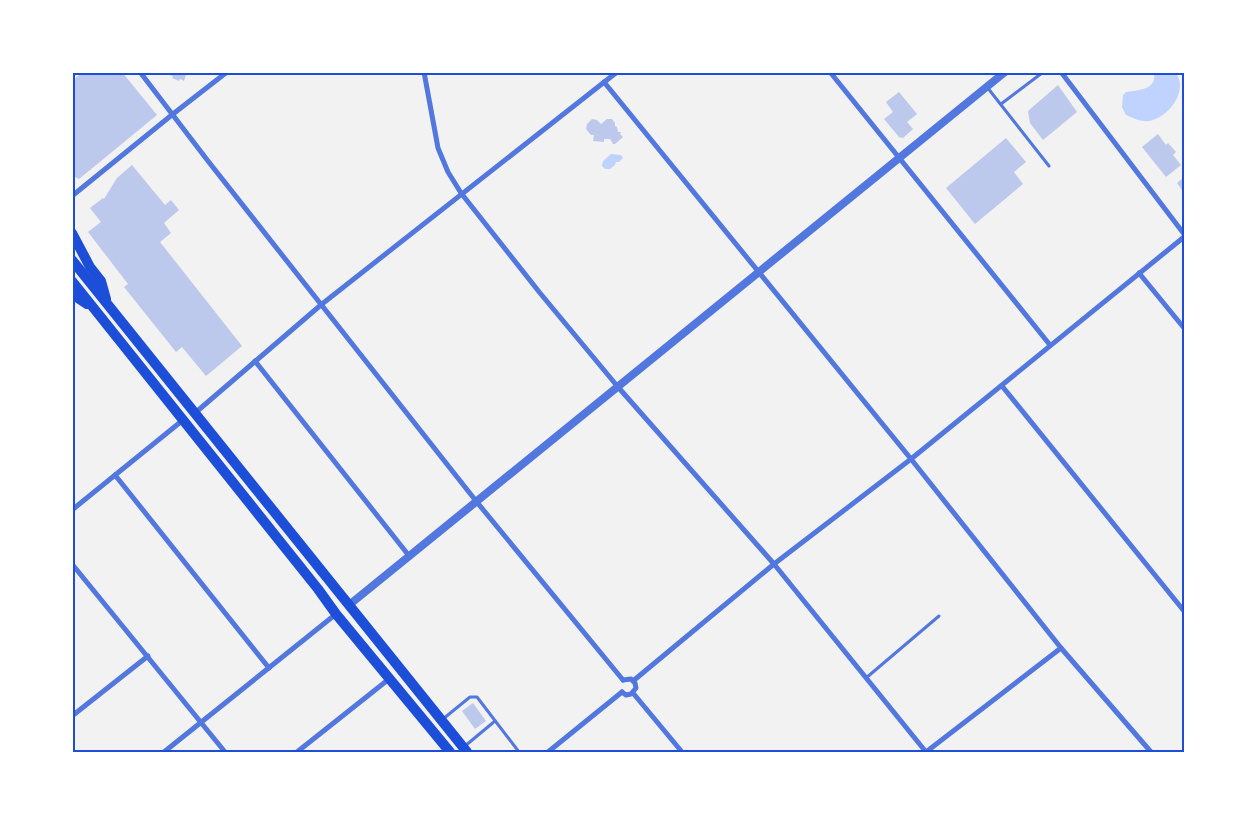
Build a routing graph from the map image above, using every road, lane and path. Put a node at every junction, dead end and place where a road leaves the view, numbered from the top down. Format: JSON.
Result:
{"nodes":[{"id":1,"x":140,"y":72,"type":"edge"},
{"id":2,"x":228,"y":72,"type":"edge"},
{"id":3,"x":424,"y":72,"type":"edge"},
{"id":4,"x":617,"y":72,"type":"edge"},
{"id":5,"x":830,"y":72,"type":"edge"},
{"id":6,"x":1004,"y":72,"type":"edge"},
{"id":7,"x":1061,"y":72,"type":"edge"},
{"id":8,"x":1042,"y":73,"type":"edge"},
{"id":9,"x":604,"y":82,"type":"junction"},
{"id":10,"x":987,"y":87,"type":"junction"},
{"id":11,"x":1001,"y":104,"type":"junction"},
{"id":12,"x":173,"y":114,"type":"junction"},
{"id":13,"x":900,"y":157,"type":"junction"},
{"id":14,"x":1049,"y":166,"type":"dead end"},
{"id":15,"x":461,"y":193,"type":"junction"},
{"id":16,"x":72,"y":196,"type":"edge"},
{"id":17,"x":72,"y":233,"type":"edge"},
{"id":18,"x":1184,"y":236,"type":"edge"},
{"id":19,"x":72,"y":260,"type":"edge"},
{"id":20,"x":759,"y":271,"type":"junction"},
{"id":21,"x":1140,"y":273,"type":"junction"},
{"id":22,"x":72,"y":281,"type":"edge"},
{"id":23,"x":72,"y":294,"type":"edge"},
{"id":24,"x":108,"y":304,"type":"junction"},
{"id":25,"x":322,"y":304,"type":"junction"},
{"id":26,"x":100,"y":314,"type":"junction"},
{"id":27,"x":1184,"y":328,"type":"edge"},
{"id":28,"x":1050,"y":345,"type":"junction"},
{"id":29,"x":254,"y":360,"type":"junction"},
{"id":30,"x":1002,"y":386,"type":"junction"},
{"id":31,"x":618,"y":387,"type":"junction"},
{"id":32,"x":195,"y":413,"type":"junction"},
{"id":33,"x":183,"y":420,"type":"junction"},
{"id":34,"x":911,"y":459,"type":"junction"},
{"id":35,"x":115,"y":475,"type":"junction"},
{"id":36,"x":476,"y":501,"type":"junction"},
{"id":37,"x":72,"y":510,"type":"edge"},
{"id":38,"x":410,"y":557,"type":"junction"},
{"id":39,"x":72,"y":564,"type":"edge"},
{"id":40,"x":774,"y":564,"type":"junction"},
{"id":41,"x":75,"y":571,"type":"edge"},
{"id":42,"x":349,"y":605,"type":"junction"},
{"id":43,"x":1184,"y":611,"type":"edge"},
{"id":44,"x":336,"y":614,"type":"junction"},
{"id":45,"x":939,"y":616,"type":"dead end"},
{"id":46,"x":1061,"y":648,"type":"junction"},
{"id":47,"x":148,"y":656,"type":"junction"},
{"id":48,"x":269,"y":668,"type":"junction"},
{"id":49,"x":866,"y":678,"type":"junction"},
{"id":50,"x":389,"y":679,"type":"junction"},
{"id":51,"x":623,"y":680,"type":"junction"},
{"id":52,"x":633,"y":681,"type":"junction"},
{"id":53,"x":622,"y":692,"type":"junction"},
{"id":54,"x":633,"y":693,"type":"junction"},
{"id":55,"x":72,"y":716,"type":"edge"},
{"id":56,"x":441,"y":720,"type":"junction"},
{"id":57,"x":495,"y":720,"type":"junction"},
{"id":58,"x":200,"y":722,"type":"junction"},
{"id":59,"x":465,"y":750,"type":"edge"},
{"id":60,"x":164,"y":752,"type":"edge"},
{"id":61,"x":225,"y":752,"type":"edge"},
{"id":62,"x":297,"y":752,"type":"edge"},
{"id":63,"x":450,"y":752,"type":"edge"},
{"id":64,"x":519,"y":752,"type":"edge"},
{"id":65,"x":548,"y":752,"type":"edge"},
{"id":66,"x":682,"y":752,"type":"edge"},
{"id":67,"x":926,"y":752,"type":"edge"},
{"id":68,"x":1151,"y":752,"type":"edge"}],
"edges":[{"from":1,"to":12,"type":"street"},
{"from":2,"to":12,"type":"street"},
{"from":3,"to":15,"type":"street"},
{"from":4,"to":9,"type":"street"},
{"from":5,"to":13,"type":"street"},
{"from":6,"to":10,"type":"street"},
{"from":7,"to":18,"type":"street"},
{"from":8,"to":11,"type":"lane"},
{"from":9,"to":15,"type":"street"},
{"from":9,"to":20,"type":"street"},
{"from":10,"to":11,"type":"lane"},
{"from":10,"to":13,"type":"street"},
{"from":11,"to":14,"type":"lane"},
{"from":12,"to":16,"type":"street"},
{"from":12,"to":25,"type":"street"},
{"from":13,"to":20,"type":"street"},
{"from":13,"to":28,"type":"street"},
{"from":15,"to":25,"type":"street"},
{"from":15,"to":31,"type":"street"},
{"from":17,"to":24,"type":"highway"},
{"from":18,"to":21,"type":"street"},
{"from":19,"to":24,"type":"highway"},
{"from":20,"to":31,"type":"street"},
{"from":20,"to":34,"type":"street"},
{"from":21,"to":27,"type":"street"},
{"from":21,"to":28,"type":"street"},
{"from":22,"to":26,"type":"highway"},
{"from":23,"to":26,"type":"highway"},
{"from":24,"to":32,"type":"highway"},
{"from":25,"to":29,"type":"street"},
{"from":25,"to":36,"type":"street"},
{"from":26,"to":33,"type":"highway"},
{"from":28,"to":30,"type":"street"},
{"from":29,"to":32,"type":"street"},
{"from":29,"to":38,"type":"street"},
{"from":30,"to":34,"type":"street"},
{"from":30,"to":43,"type":"street"},
{"from":31,"to":36,"type":"street"},
{"from":31,"to":40,"type":"street"},
{"from":32,"to":42,"type":"highway"},
{"from":33,"to":35,"type":"street"},
{"from":33,"to":44,"type":"highway"},
{"from":34,"to":40,"type":"street"},
{"from":34,"to":46,"type":"street"},
{"from":35,"to":37,"type":"street"},
{"from":35,"to":48,"type":"street"},
{"from":36,"to":38,"type":"street"},
{"from":36,"to":51,"type":"street"},
{"from":38,"to":42,"type":"street"},
{"from":39,"to":41,"type":"street"},
{"from":40,"to":49,"type":"street"},
{"from":40,"to":52,"type":"street"},
{"from":41,"to":47,"type":"street"},
{"from":42,"to":56,"type":"highway"},
{"from":44,"to":48,"type":"street"},
{"from":44,"to":50,"type":"highway"},
{"from":45,"to":49,"type":"lane"},
{"from":46,"to":67,"type":"street"},
{"from":46,"to":68,"type":"street"},
{"from":47,"to":55,"type":"street"},
{"from":47,"to":58,"type":"street"},
{"from":48,"to":58,"type":"street"},
{"from":49,"to":67,"type":"street"},
{"from":50,"to":62,"type":"street"},
{"from":50,"to":63,"type":"highway"},
{"from":51,"to":52,"type":"street"},
{"from":51,"to":53,"type":"street"},
{"from":52,"to":54,"type":"street"},
{"from":53,"to":54,"type":"street"},
{"from":53,"to":65,"type":"street"},
{"from":54,"to":66,"type":"street"},
{"from":56,"to":57,"type":"lane"},
{"from":56,"to":59,"type":"highway"},
{"from":57,"to":59,"type":"lane"},
{"from":57,"to":64,"type":"lane"},
{"from":58,"to":60,"type":"street"},
{"from":58,"to":61,"type":"street"}]}
